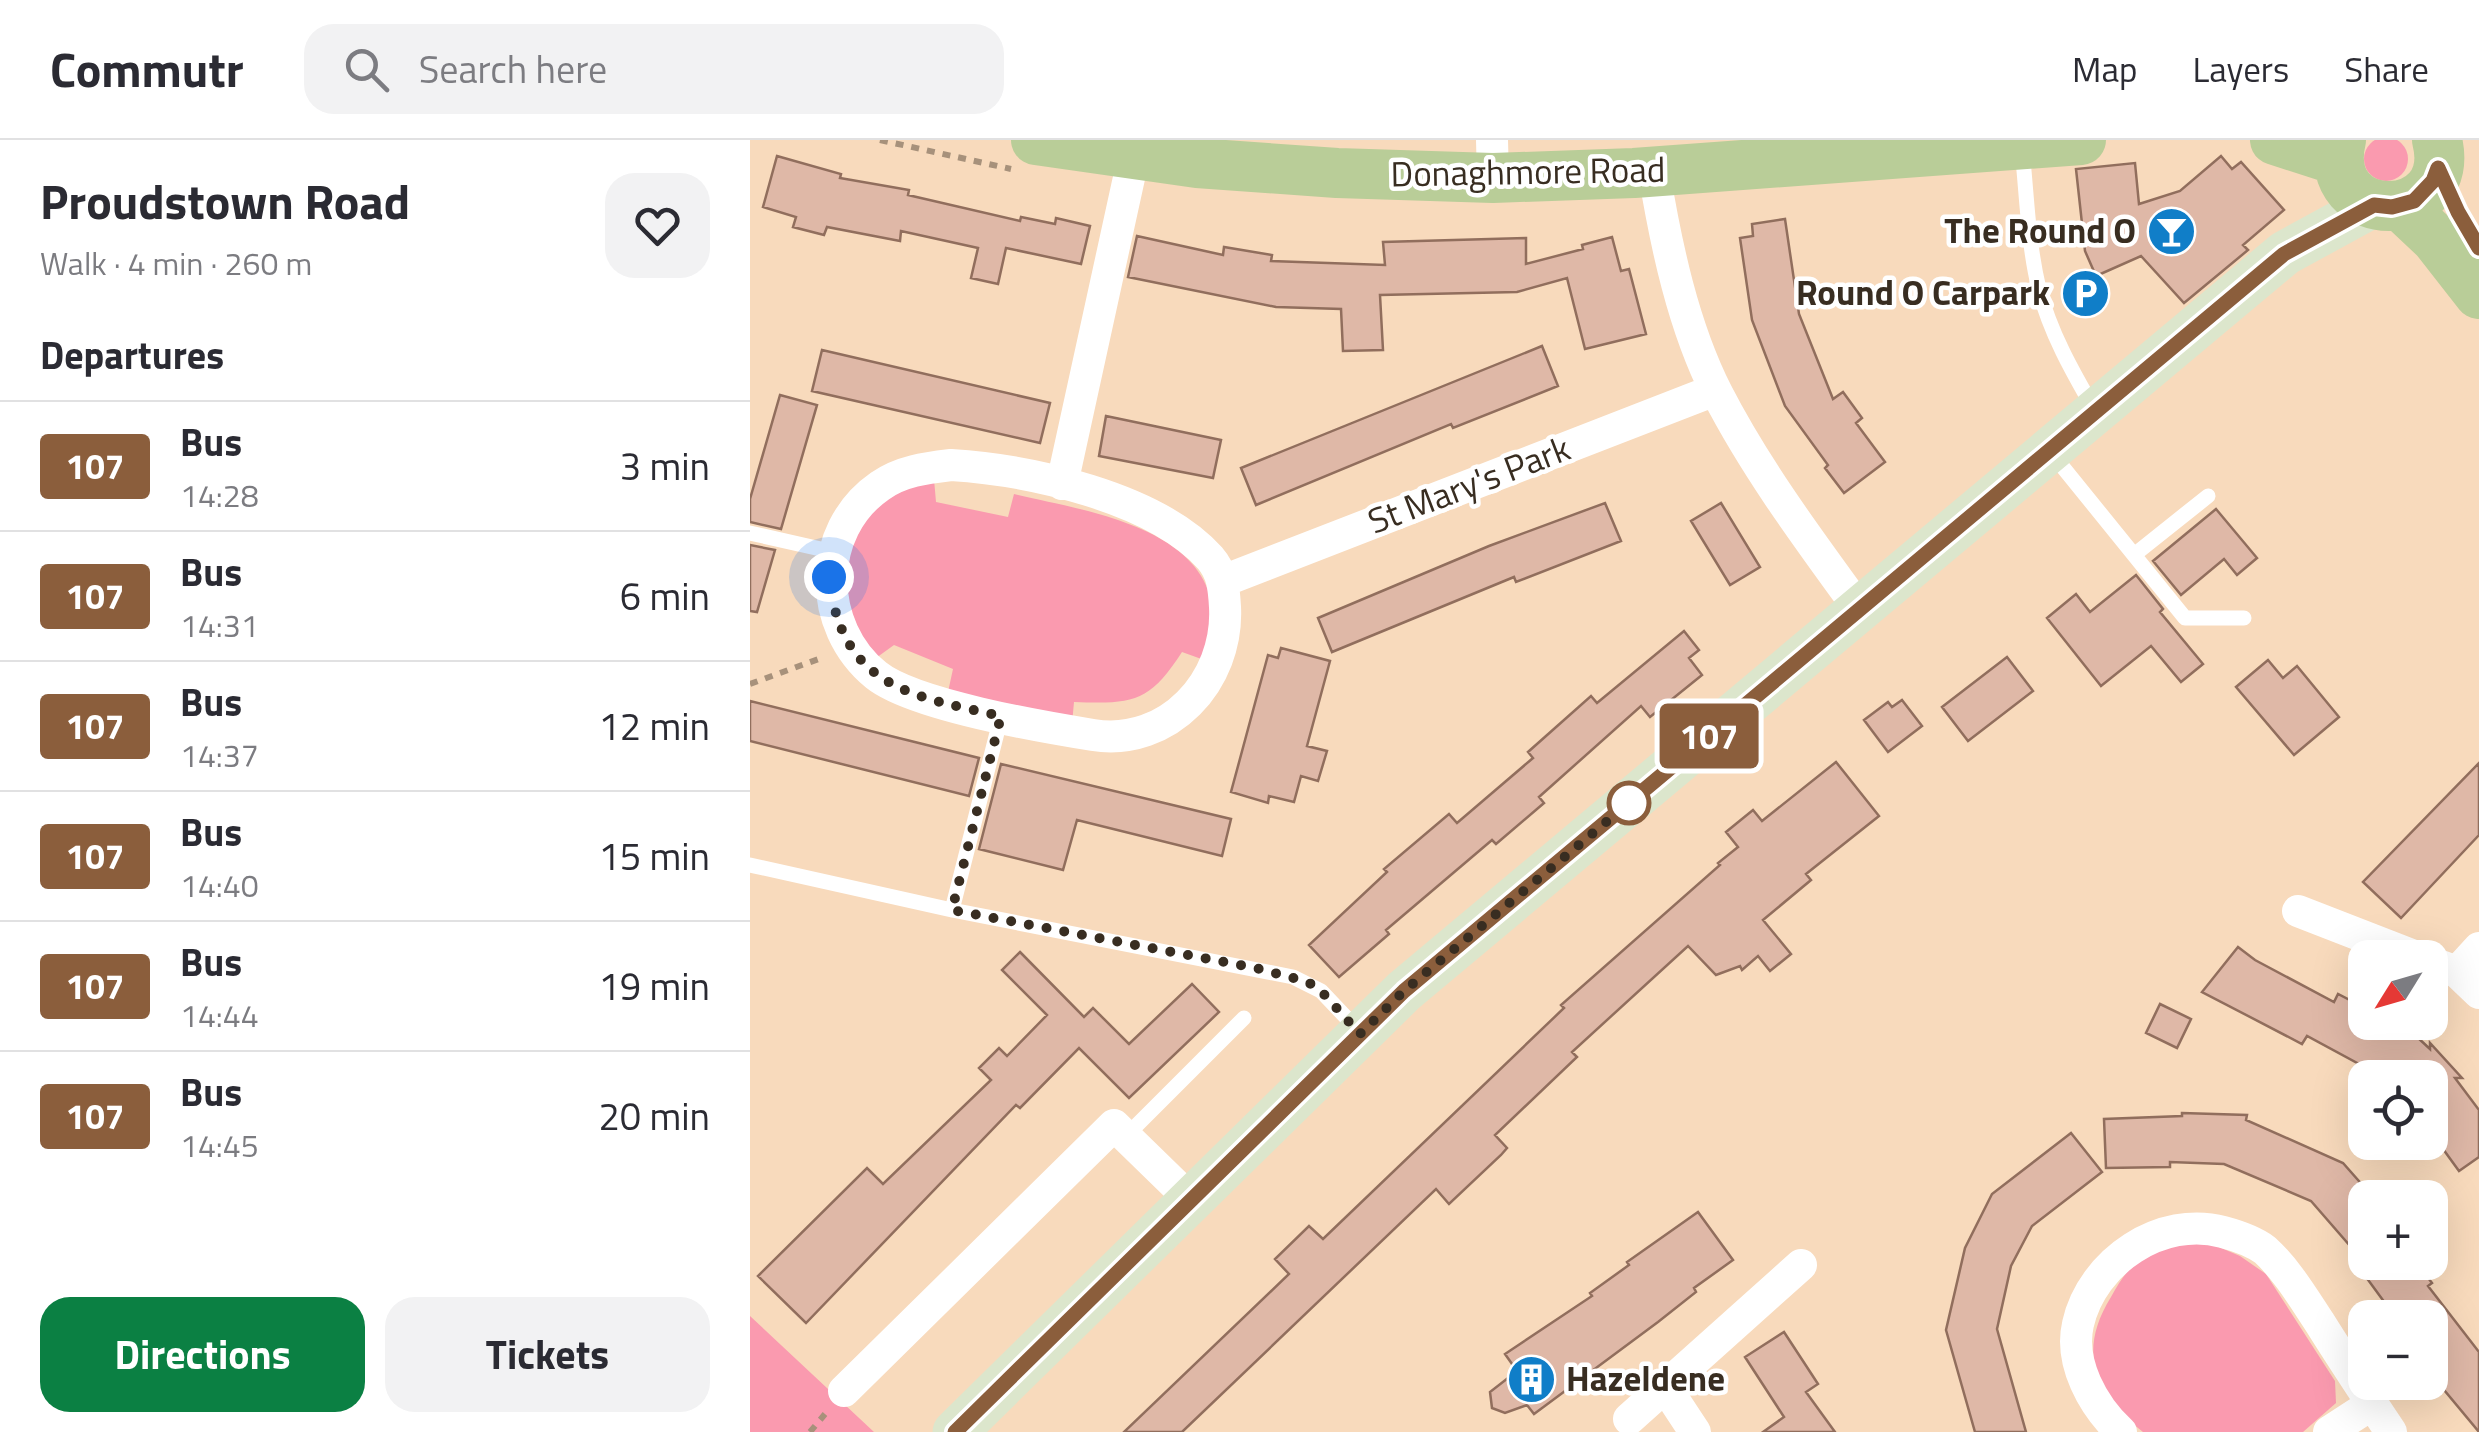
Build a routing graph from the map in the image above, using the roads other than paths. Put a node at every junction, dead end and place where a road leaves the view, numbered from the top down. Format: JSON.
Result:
{"nodes":[{"id":1,"x":1036,"y":140,"type":"edge"},
{"id":2,"x":2081,"y":140,"type":"edge"},
{"id":3,"x":2275,"y":140,"type":"edge"},
{"id":4,"x":2022,"y":146,"type":"junction"},
{"id":5,"x":2439,"y":148,"type":"edge"},
{"id":6,"x":1134,"y":155,"type":"junction"},
{"id":7,"x":1492,"y":159,"type":"edge"},
{"id":8,"x":1654,"y":172,"type":"junction"},
{"id":9,"x":2359,"y":178,"type":"edge"},
{"id":10,"x":2479,"y":248,"type":"edge"},
{"id":11,"x":2479,"y":294,"type":"edge"},
{"id":12,"x":1715,"y":390,"type":"junction"},
{"id":13,"x":2096,"y":413,"type":"junction"},
{"id":14,"x":2050,"y":452,"type":"junction"},
{"id":15,"x":1062,"y":484,"type":"junction"},
{"id":16,"x":2208,"y":496,"type":"dead end"},
{"id":17,"x":750,"y":533,"type":"edge"},
{"id":18,"x":834,"y":552,"type":"junction"},
{"id":19,"x":2134,"y":555,"type":"junction"},
{"id":20,"x":1224,"y":582,"type":"junction"},
{"id":21,"x":1860,"y":610,"type":"junction"},
{"id":22,"x":2244,"y":618,"type":"dead end"},
{"id":23,"x":1001,"y":716,"type":"junction"},
{"id":24,"x":750,"y":865,"type":"edge"},
{"id":25,"x":952,"y":910,"type":"junction"},
{"id":26,"x":2298,"y":911,"type":"dead end"},
{"id":27,"x":2373,"y":940,"type":"edge"},
{"id":28,"x":1244,"y":1018,"type":"dead end"},
{"id":29,"x":1360,"y":1034,"type":"junction"},
{"id":30,"x":1126,"y":1137,"type":"junction"},
{"id":31,"x":1191,"y":1200,"type":"junction"},
{"id":32,"x":1801,"y":1264,"type":"dead end"},
{"id":33,"x":1666,"y":1388,"type":"junction"},
{"id":34,"x":844,"y":1391,"type":"dead end"},
{"id":35,"x":2372,"y":1404,"type":"junction"},
{"id":36,"x":1629,"y":1419,"type":"dead end"},
{"id":37,"x":956,"y":1432,"type":"edge"},
{"id":38,"x":1695,"y":1432,"type":"edge"},
{"id":39,"x":2121,"y":1432,"type":"edge"},
{"id":40,"x":2329,"y":1432,"type":"edge"},
{"id":41,"x":2391,"y":1432,"type":"edge"}],
"edges":[{"from":1,"to":6,"type":"main road","name":"Donaghmore Road"},
{"from":2,"to":4,"type":"main road","name":"Donaghmore Road"},
{"from":3,"to":9,"type":"main road"},
{"from":4,"to":8,"type":"main road","name":"Donaghmore Road"},
{"from":4,"to":13,"type":"lane"},
{"from":5,"to":9,"type":"main road"},
{"from":5,"to":10,"type":"main road"},
{"from":6,"to":7,"type":"main road","name":"Donaghmore Road"},
{"from":6,"to":15,"type":"street"},
{"from":7,"to":8,"type":"main road","name":"Donaghmore Road"},
{"from":8,"to":12,"type":"street"},
{"from":9,"to":11,"type":"main road"},
{"from":9,"to":13,"type":"main road"},
{"from":12,"to":20,"type":"street","name":"St Mary's Park"},
{"from":12,"to":21,"type":"street"},
{"from":13,"to":14,"type":"main road"},
{"from":14,"to":19,"type":"lane"},
{"from":14,"to":21,"type":"main road"},
{"from":15,"to":18,"type":"street"},
{"from":15,"to":20,"type":"street"},
{"from":16,"to":19,"type":"lane"},
{"from":17,"to":18,"type":"lane"},
{"from":18,"to":23,"type":"street"},
{"from":19,"to":22,"type":"lane"},
{"from":20,"to":23,"type":"street"},
{"from":21,"to":29,"type":"main road"},
{"from":23,"to":25,"type":"lane"},
{"from":24,"to":25,"type":"lane"},
{"from":25,"to":29,"type":"lane"},
{"from":26,"to":27,"type":"street"},
{"from":28,"to":30,"type":"lane"},
{"from":29,"to":31,"type":"main road"},
{"from":30,"to":31,"type":"street"},
{"from":30,"to":34,"type":"street"},
{"from":31,"to":37,"type":"main road"},
{"from":32,"to":33,"type":"street"},
{"from":33,"to":36,"type":"street"},
{"from":33,"to":38,"type":"street"},
{"from":35,"to":39,"type":"street"},
{"from":35,"to":40,"type":"street"},
{"from":35,"to":41,"type":"street"}]}
